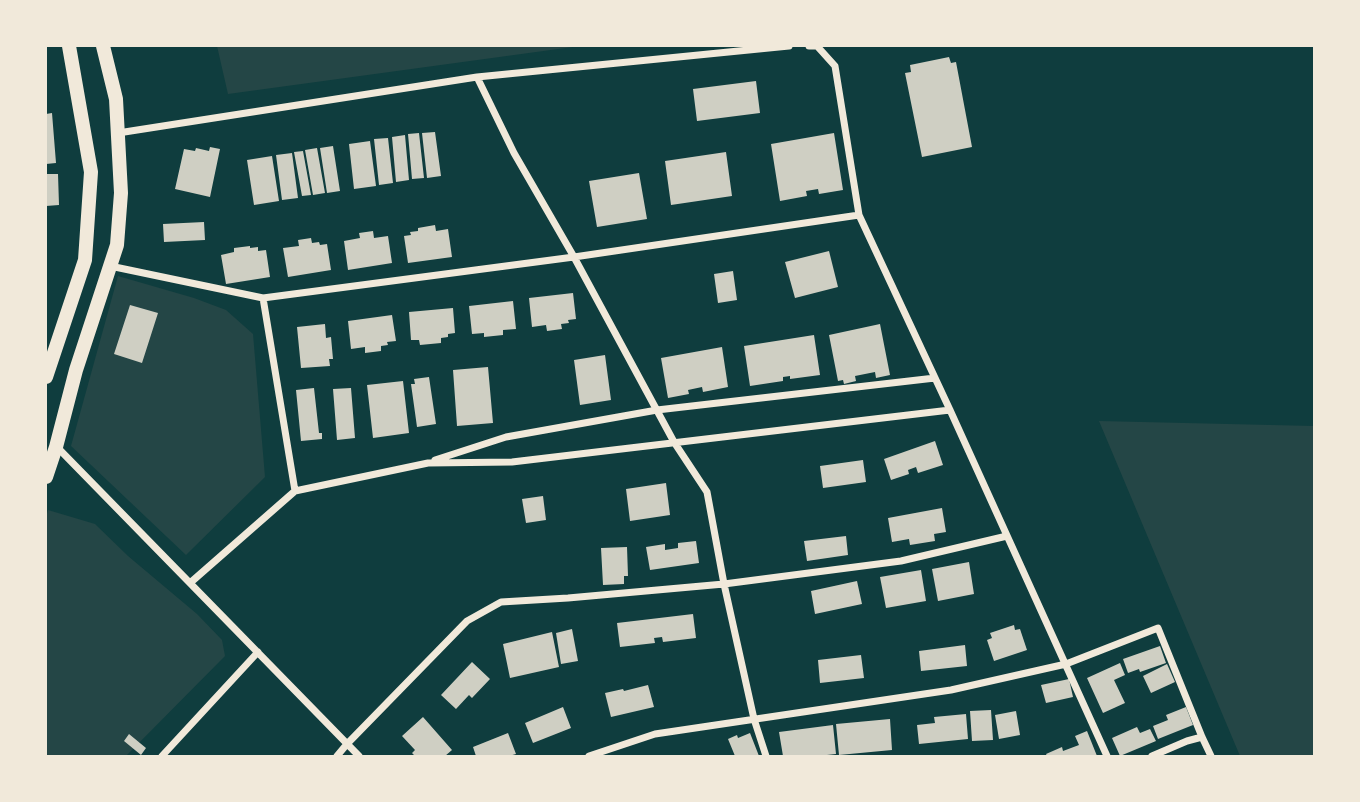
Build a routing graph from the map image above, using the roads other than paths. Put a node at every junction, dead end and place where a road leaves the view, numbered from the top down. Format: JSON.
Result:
{"nodes":[{"id":1,"x":69,"y":46,"type":"edge"},
{"id":2,"x":103,"y":46,"type":"edge"},
{"id":3,"x":789,"y":46,"type":"edge"},
{"id":4,"x":809,"y":46,"type":"edge"},
{"id":5,"x":477,"y":77,"type":"junction"},
{"id":6,"x":118,"y":133,"type":"junction"},
{"id":7,"x":859,"y":215,"type":"junction"},
{"id":8,"x":574,"y":257,"type":"junction"},
{"id":9,"x":110,"y":266,"type":"junction"},
{"id":10,"x":263,"y":298,"type":"junction"},
{"id":11,"x":46,"y":377,"type":"edge"},
{"id":12,"x":935,"y":378,"type":"junction"},
{"id":13,"x":657,"y":410,"type":"junction"},
{"id":14,"x":950,"y":410,"type":"junction"},
{"id":15,"x":674,"y":442,"type":"junction"},
{"id":16,"x":56,"y":447,"type":"junction"},
{"id":17,"x":428,"y":463,"type":"junction"},
{"id":18,"x":46,"y":477,"type":"edge"},
{"id":19,"x":295,"y":491,"type":"junction"},
{"id":20,"x":1007,"y":536,"type":"junction"},
{"id":21,"x":190,"y":583,"type":"junction"},
{"id":22,"x":724,"y":584,"type":"junction"},
{"id":23,"x":258,"y":652,"type":"junction"},
{"id":24,"x":1066,"y":664,"type":"junction"},
{"id":25,"x":754,"y":719,"type":"junction"},
{"id":26,"x":1202,"y":737,"type":"junction"},
{"id":27,"x":347,"y":744,"type":"junction"},
{"id":28,"x":169,"y":750,"type":"junction"},
{"id":29,"x":162,"y":757,"type":"edge"},
{"id":30,"x":176,"y":757,"type":"edge"},
{"id":31,"x":337,"y":757,"type":"edge"},
{"id":32,"x":359,"y":757,"type":"edge"},
{"id":33,"x":589,"y":757,"type":"edge"},
{"id":34,"x":766,"y":757,"type":"edge"},
{"id":35,"x":1107,"y":757,"type":"edge"},
{"id":36,"x":1152,"y":757,"type":"edge"},
{"id":37,"x":1211,"y":757,"type":"edge"}],
"edges":[{"from":1,"to":11,"type":"main road"},
{"from":2,"to":6,"type":"main road"},
{"from":3,"to":5,"type":"street"},
{"from":4,"to":7,"type":"street"},
{"from":5,"to":6,"type":"street"},
{"from":5,"to":8,"type":"street"},
{"from":6,"to":9,"type":"main road"},
{"from":7,"to":8,"type":"street"},
{"from":7,"to":12,"type":"street"},
{"from":8,"to":10,"type":"street"},
{"from":8,"to":13,"type":"street"},
{"from":9,"to":10,"type":"street"},
{"from":9,"to":16,"type":"main road"},
{"from":10,"to":19,"type":"street"},
{"from":12,"to":13,"type":"street"},
{"from":12,"to":14,"type":"street"},
{"from":13,"to":15,"type":"street"},
{"from":13,"to":17,"type":"street"},
{"from":14,"to":15,"type":"street"},
{"from":14,"to":20,"type":"street"},
{"from":15,"to":17,"type":"street"},
{"from":15,"to":22,"type":"street"},
{"from":16,"to":18,"type":"main road"},
{"from":16,"to":21,"type":"street"},
{"from":17,"to":19,"type":"street"},
{"from":19,"to":21,"type":"street"},
{"from":20,"to":22,"type":"street"},
{"from":20,"to":24,"type":"street"},
{"from":21,"to":23,"type":"street"},
{"from":22,"to":25,"type":"street"},
{"from":22,"to":27,"type":"street"},
{"from":23,"to":27,"type":"street"},
{"from":23,"to":28,"type":"street"},
{"from":24,"to":25,"type":"street"},
{"from":24,"to":26,"type":"street"},
{"from":24,"to":35,"type":"street"},
{"from":25,"to":33,"type":"street"},
{"from":25,"to":34,"type":"street"},
{"from":26,"to":36,"type":"street"},
{"from":26,"to":37,"type":"street"},
{"from":27,"to":31,"type":"street"},
{"from":27,"to":32,"type":"street"},
{"from":28,"to":29,"type":"street"},
{"from":28,"to":30,"type":"street"}]}
